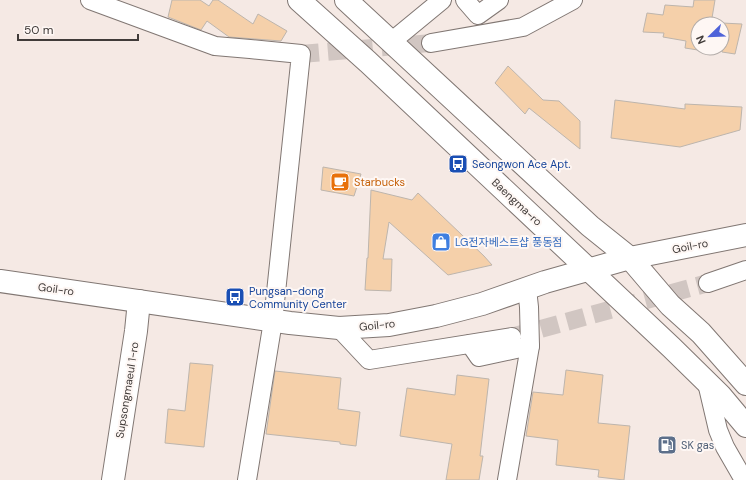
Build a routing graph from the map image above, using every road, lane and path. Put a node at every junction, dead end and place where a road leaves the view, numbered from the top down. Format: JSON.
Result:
{"nodes":[{"id":1,"x":90,"y":0,"type":"edge"},
{"id":2,"x":299,"y":0,"type":"edge"},
{"id":3,"x":346,"y":0,"type":"edge"},
{"id":4,"x":442,"y":0,"type":"edge"},
{"id":5,"x":465,"y":0,"type":"edge"},
{"id":6,"x":499,"y":0,"type":"edge"},
{"id":7,"x":573,"y":0,"type":"edge"},
{"id":8,"x":391,"y":42,"type":"junction"},
{"id":9,"x":431,"y":43,"type":"tunnel mouth"},
{"id":10,"x":746,"y":235,"type":"edge"},
{"id":11,"x":630,"y":258,"type":"junction"},
{"id":12,"x":589,"y":269,"type":"junction"},
{"id":13,"x":746,"y":270,"type":"edge"},
{"id":14,"x":0,"y":281,"type":"edge"},
{"id":15,"x":708,"y":283,"type":"tunnel mouth"},
{"id":16,"x":526,"y":289,"type":"junction"},
{"id":17,"x":139,"y":301,"type":"junction"},
{"id":18,"x":273,"y":321,"type":"junction"},
{"id":19,"x":339,"y":328,"type":"junction"},
{"id":20,"x":512,"y":337,"type":"tunnel mouth"},
{"id":21,"x":470,"y":344,"type":"junction"},
{"id":22,"x":530,"y":346,"type":"junction"},
{"id":23,"x":707,"y":383,"type":"junction"},
{"id":24,"x":746,"y":384,"type":"edge"},
{"id":25,"x":746,"y":426,"type":"edge"},
{"id":26,"x":113,"y":480,"type":"edge"},
{"id":27,"x":247,"y":480,"type":"edge"},
{"id":28,"x":507,"y":480,"type":"edge"},
{"id":29,"x":744,"y":480,"type":"edge"}],
"edges":[{"from":1,"to":18,"type":"street"},
{"from":2,"to":12,"type":"main road","name":"Baengma-ro"},
{"from":3,"to":8,"type":"main road"},
{"from":4,"to":8,"type":"street"},
{"from":5,"to":6,"type":"street"},
{"from":7,"to":9,"type":"street"},
{"from":8,"to":11,"type":"main road"},
{"from":10,"to":11,"type":"main road","name":"Goil-ro"},
{"from":11,"to":12,"type":"main road","name":"Goil-ro"},
{"from":11,"to":24,"type":"main road"},
{"from":12,"to":16,"type":"main road","name":"Goil-ro"},
{"from":12,"to":23,"type":"main road","name":"Baengma-ro"},
{"from":13,"to":15,"type":"street"},
{"from":14,"to":17,"type":"main road","name":"Goil-ro"},
{"from":16,"to":19,"type":"main road","name":"Goil-ro"},
{"from":16,"to":22,"type":"street"},
{"from":17,"to":18,"type":"main road","name":"Goil-ro"},
{"from":17,"to":26,"type":"main road","name":"Supsongmaeul 1-ro"},
{"from":18,"to":19,"type":"main road","name":"Goil-ro"},
{"from":18,"to":27,"type":"street"},
{"from":19,"to":21,"type":"street"},
{"from":20,"to":21,"type":"street"},
{"from":21,"to":22,"type":"street"},
{"from":22,"to":28,"type":"street"},
{"from":23,"to":25,"type":"main road","name":"Baengma-ro"},
{"from":23,"to":29,"type":"street"}]}
